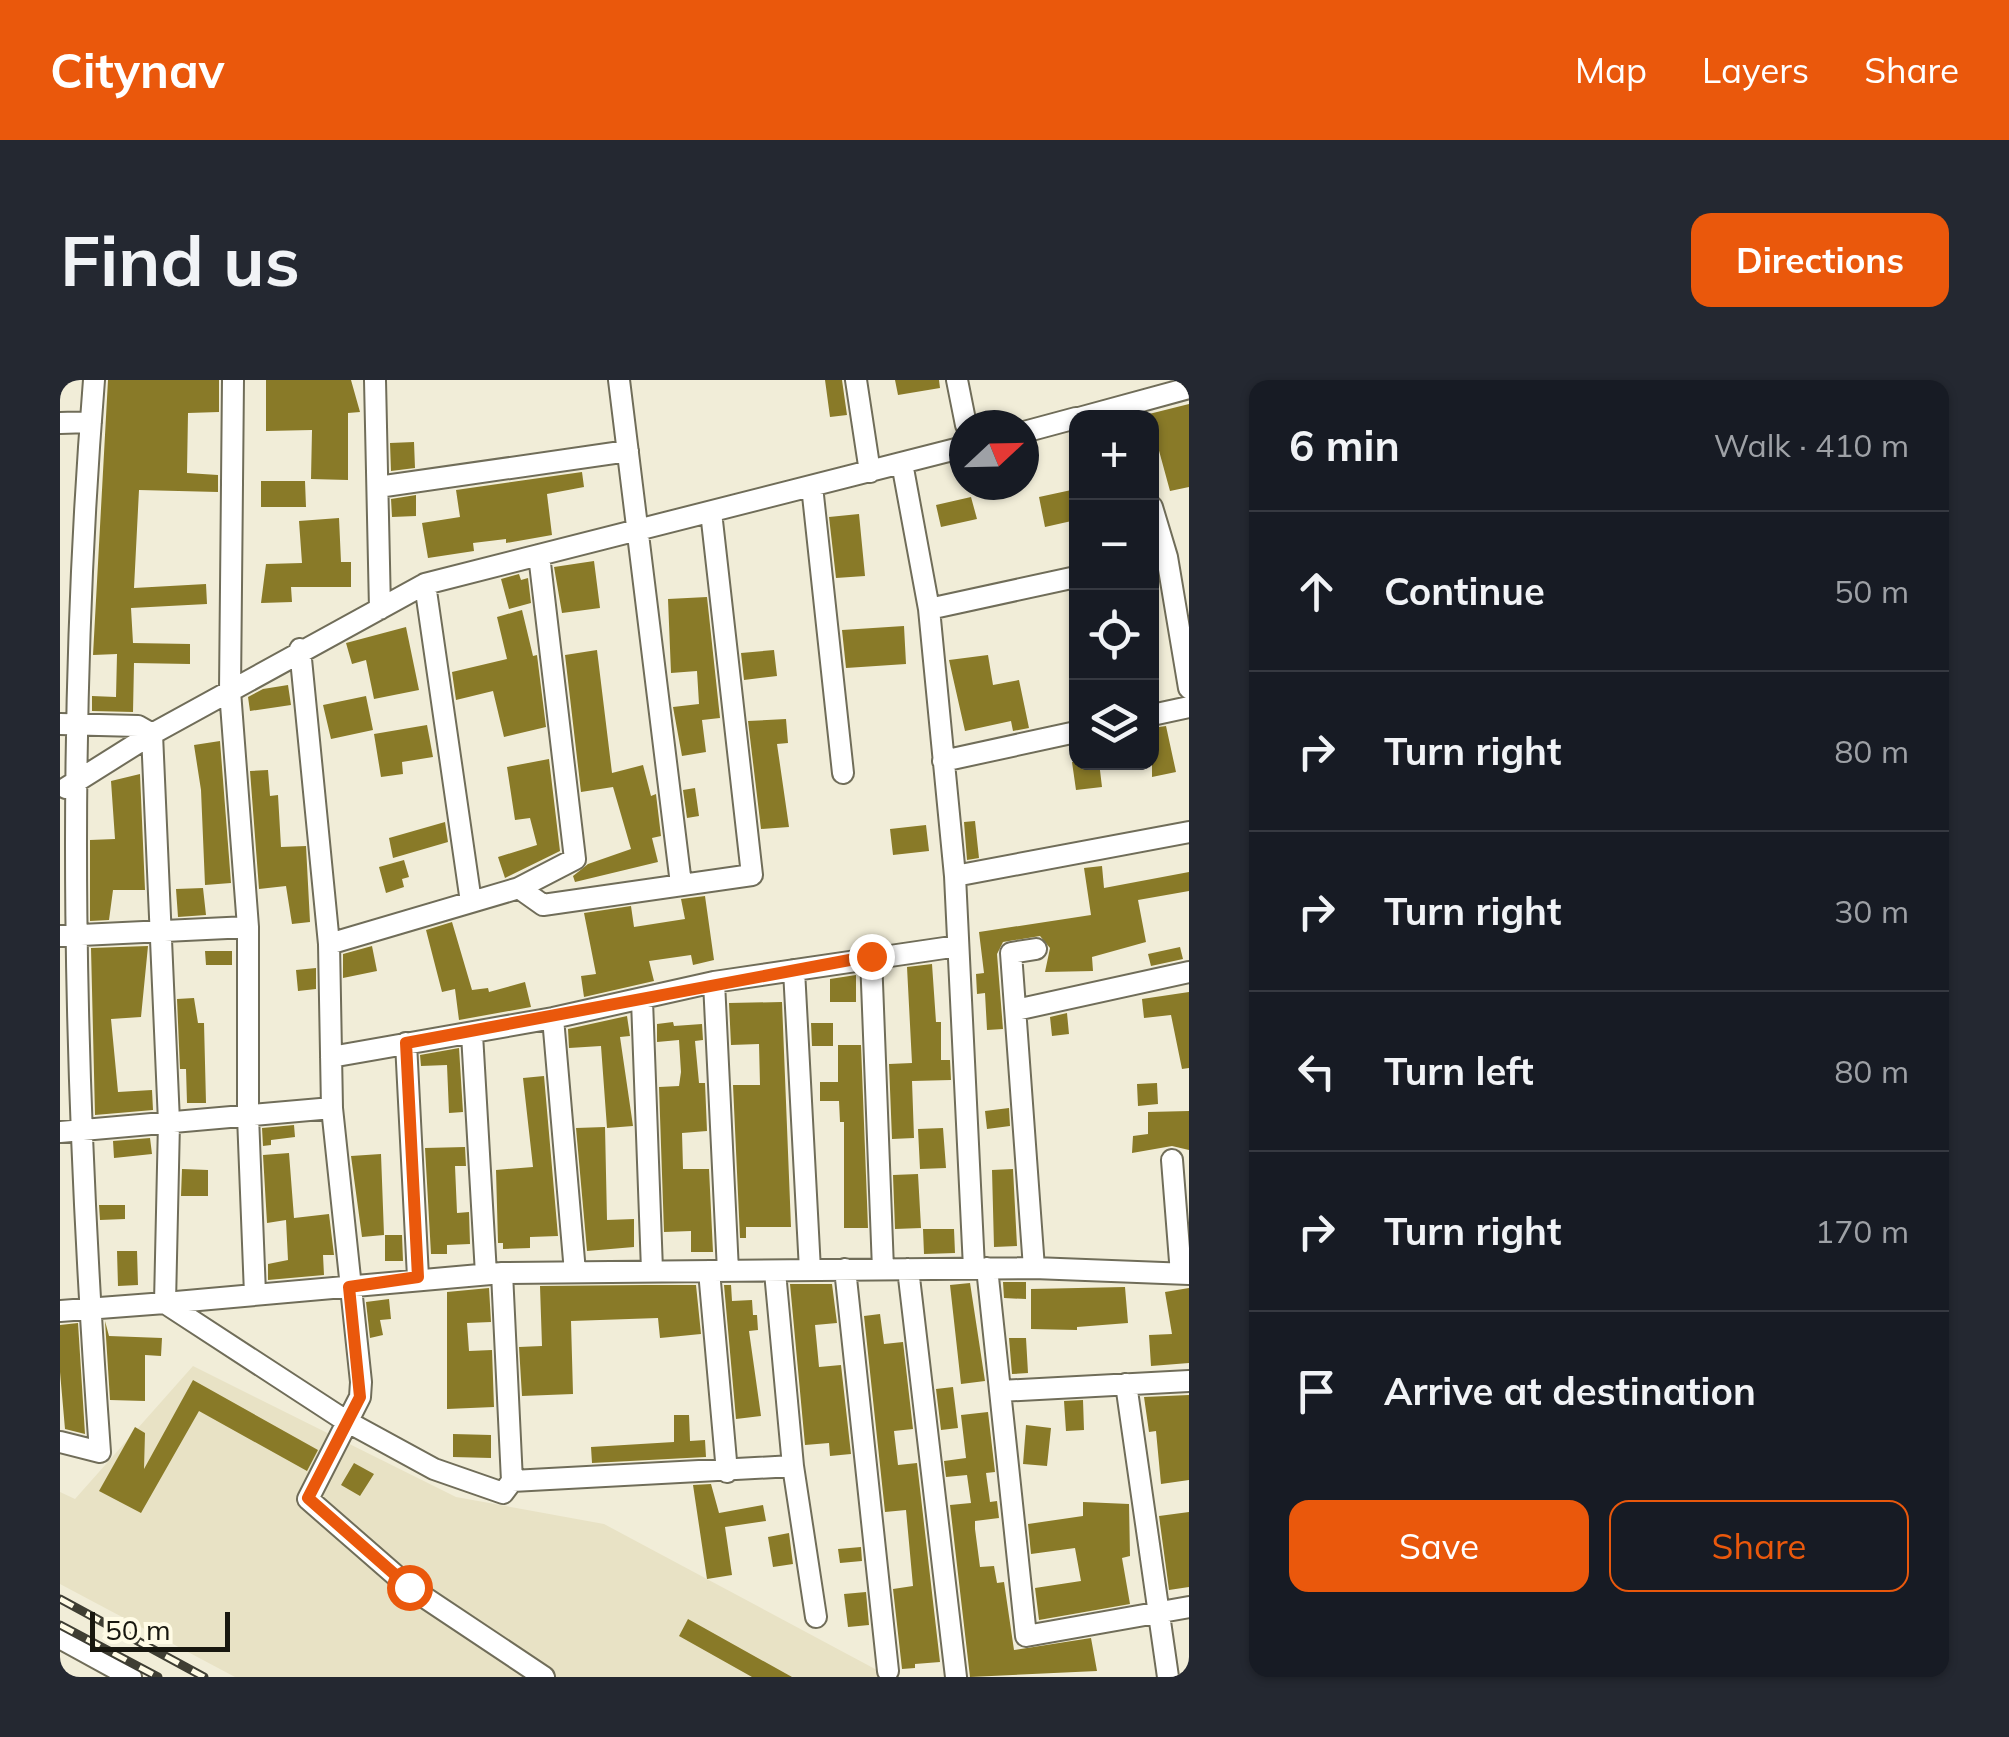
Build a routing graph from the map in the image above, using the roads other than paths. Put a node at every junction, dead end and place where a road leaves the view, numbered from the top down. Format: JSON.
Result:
{"nodes":[{"id":1,"x":94,"y":380,"type":"edge"},
{"id":2,"x":233,"y":380,"type":"edge"},
{"id":3,"x":376,"y":380,"type":"edge"},
{"id":4,"x":620,"y":380,"type":"edge"},
{"id":5,"x":856,"y":380,"type":"edge"},
{"id":6,"x":957,"y":380,"type":"edge"},
{"id":7,"x":1189,"y":388,"type":"edge"},
{"id":8,"x":963,"y":410,"type":"edge"},
{"id":9,"x":1128,"y":410,"type":"edge"},
{"id":10,"x":1069,"y":420,"type":"edge"},
{"id":11,"x":90,"y":422,"type":"junction"},
{"id":12,"x":60,"y":423,"type":"edge"},
{"id":13,"x":1039,"y":428,"type":"edge"},
{"id":14,"x":628,"y":451,"type":"junction"},
{"id":15,"x":949,"y":451,"type":"edge"},
{"id":16,"x":902,"y":463,"type":"junction"},
{"id":17,"x":870,"y":472,"type":"junction"},
{"id":18,"x":812,"y":486,"type":"junction"},
{"id":19,"x":378,"y":487,"type":"junction"},
{"id":20,"x":711,"y":512,"type":"junction"},
{"id":21,"x":638,"y":530,"type":"junction"},
{"id":22,"x":539,"y":555,"type":"junction"},
{"id":23,"x":1159,"y":559,"type":"edge"},
{"id":24,"x":1069,"y":579,"type":"edge"},
{"id":25,"x":424,"y":584,"type":"junction"},
{"id":26,"x":380,"y":609,"type":"junction"},
{"id":27,"x":930,"y":609,"type":"junction"},
{"id":28,"x":300,"y":650,"type":"junction"},
{"id":29,"x":1189,"y":688,"type":"edge"},
{"id":30,"x":230,"y":692,"type":"junction"},
{"id":31,"x":1189,"y":707,"type":"edge"},
{"id":32,"x":1159,"y":713,"type":"edge"},
{"id":33,"x":67,"y":724,"type":"edge"},
{"id":34,"x":152,"y":734,"type":"junction"},
{"id":35,"x":1069,"y":734,"type":"edge"},
{"id":36,"x":943,"y":762,"type":"junction"},
{"id":37,"x":843,"y":772,"type":"dead end"},
{"id":38,"x":67,"y":787,"type":"edge"},
{"id":39,"x":1189,"y":832,"type":"edge"},
{"id":40,"x":955,"y":876,"type":"junction"},
{"id":41,"x":681,"y":884,"type":"junction"},
{"id":42,"x":518,"y":888,"type":"junction"},
{"id":43,"x":471,"y":902,"type":"junction"},
{"id":44,"x":248,"y":927,"type":"junction"},
{"id":45,"x":162,"y":931,"type":"junction"},
{"id":46,"x":67,"y":936,"type":"edge"},
{"id":47,"x":329,"y":944,"type":"junction"},
{"id":48,"x":958,"y":946,"type":"junction"},
{"id":49,"x":1036,"y":949,"type":"dead end"},
{"id":50,"x":871,"y":956,"type":"junction"},
{"id":51,"x":794,"y":970,"type":"junction"},
{"id":52,"x":1189,"y":972,"type":"edge"},
{"id":53,"x":714,"y":982,"type":"junction"},
{"id":54,"x":642,"y":1000,"type":"junction"},
{"id":55,"x":1016,"y":1010,"type":"junction"},
{"id":56,"x":552,"y":1018,"type":"junction"},
{"id":57,"x":472,"y":1034,"type":"junction"},
{"id":58,"x":406,"y":1043,"type":"junction"},
{"id":59,"x":331,"y":1057,"type":"junction"},
{"id":60,"x":332,"y":1108,"type":"junction"},
{"id":61,"x":248,"y":1116,"type":"junction"},
{"id":62,"x":170,"y":1122,"type":"junction"},
{"id":63,"x":70,"y":1131,"type":"edge"},
{"id":64,"x":1172,"y":1160,"type":"dead end"},
{"id":65,"x":846,"y":1268,"type":"junction"},
{"id":66,"x":980,"y":1268,"type":"junction"},
{"id":67,"x":1034,"y":1268,"type":"junction"},
{"id":68,"x":883,"y":1269,"type":"junction"},
{"id":69,"x":908,"y":1269,"type":"junction"},
{"id":70,"x":652,"y":1270,"type":"junction"},
{"id":71,"x":810,"y":1270,"type":"junction"},
{"id":72,"x":718,"y":1271,"type":"junction"},
{"id":73,"x":575,"y":1272,"type":"junction"},
{"id":74,"x":774,"y":1272,"type":"junction"},
{"id":75,"x":494,"y":1274,"type":"junction"},
{"id":76,"x":1185,"y":1274,"type":"edge"},
{"id":77,"x":418,"y":1277,"type":"junction"},
{"id":78,"x":349,"y":1287,"type":"junction"},
{"id":79,"x":254,"y":1294,"type":"junction"},
{"id":80,"x":165,"y":1303,"type":"junction"},
{"id":81,"x":90,"y":1309,"type":"junction"},
{"id":82,"x":60,"y":1311,"type":"edge"},
{"id":83,"x":1189,"y":1382,"type":"edge"},
{"id":84,"x":1126,"y":1384,"type":"junction"},
{"id":85,"x":1000,"y":1391,"type":"junction"},
{"id":86,"x":346,"y":1420,"type":"junction"},
{"id":87,"x":60,"y":1442,"type":"edge"},
{"id":88,"x":793,"y":1466,"type":"junction"},
{"id":89,"x":727,"y":1472,"type":"junction"},
{"id":90,"x":512,"y":1481,"type":"junction"},
{"id":91,"x":1189,"y":1607,"type":"edge"},
{"id":92,"x":1158,"y":1612,"type":"junction"},
{"id":93,"x":816,"y":1618,"type":"dead end"},
{"id":94,"x":60,"y":1638,"type":"edge"},
{"id":95,"x":888,"y":1671,"type":"dead end"},
{"id":96,"x":131,"y":1677,"type":"edge"},
{"id":97,"x":544,"y":1677,"type":"edge"},
{"id":98,"x":956,"y":1677,"type":"edge"},
{"id":99,"x":1168,"y":1677,"type":"edge"}],
"edges":[{"from":1,"to":11,"type":"street"},
{"from":2,"to":30,"type":"street"},
{"from":3,"to":19,"type":"street"},
{"from":4,"to":14,"type":"street"},
{"from":5,"to":17,"type":"street"},
{"from":6,"to":8,"type":"street"},
{"from":7,"to":9,"type":"street"},
{"from":10,"to":13,"type":"street"},
{"from":11,"to":12,"type":"street"},
{"from":11,"to":33,"type":"street"},
{"from":14,"to":19,"type":"street"},
{"from":14,"to":21,"type":"street"},
{"from":15,"to":16,"type":"street"},
{"from":16,"to":17,"type":"street"},
{"from":16,"to":27,"type":"street"},
{"from":17,"to":18,"type":"street"},
{"from":18,"to":20,"type":"street"},
{"from":18,"to":37,"type":"street"},
{"from":19,"to":26,"type":"street"},
{"from":20,"to":21,"type":"street"},
{"from":20,"to":41,"type":"street"},
{"from":21,"to":22,"type":"street"},
{"from":21,"to":41,"type":"street"},
{"from":22,"to":25,"type":"street"},
{"from":22,"to":42,"type":"street"},
{"from":23,"to":29,"type":"street"},
{"from":24,"to":27,"type":"street"},
{"from":25,"to":26,"type":"street"},
{"from":25,"to":43,"type":"street"},
{"from":26,"to":28,"type":"street"},
{"from":27,"to":36,"type":"street"},
{"from":28,"to":30,"type":"street"},
{"from":28,"to":47,"type":"street"},
{"from":30,"to":34,"type":"street"},
{"from":30,"to":44,"type":"street"},
{"from":31,"to":32,"type":"street"},
{"from":33,"to":34,"type":"street"},
{"from":33,"to":38,"type":"street"},
{"from":34,"to":38,"type":"street"},
{"from":34,"to":45,"type":"street"},
{"from":35,"to":36,"type":"street"},
{"from":36,"to":40,"type":"street"},
{"from":38,"to":46,"type":"street"},
{"from":39,"to":40,"type":"street"},
{"from":40,"to":48,"type":"street"},
{"from":41,"to":42,"type":"street"},
{"from":42,"to":43,"type":"street"},
{"from":43,"to":47,"type":"street"},
{"from":44,"to":45,"type":"street"},
{"from":44,"to":61,"type":"street"},
{"from":45,"to":46,"type":"street"},
{"from":45,"to":62,"type":"street"},
{"from":46,"to":63,"type":"street"},
{"from":47,"to":59,"type":"street"},
{"from":48,"to":50,"type":"street"},
{"from":48,"to":66,"type":"street"},
{"from":49,"to":55,"type":"street"},
{"from":50,"to":51,"type":"street"},
{"from":50,"to":68,"type":"street"},
{"from":51,"to":53,"type":"street"},
{"from":51,"to":71,"type":"street"},
{"from":52,"to":55,"type":"street"},
{"from":53,"to":54,"type":"street"},
{"from":53,"to":72,"type":"street"},
{"from":54,"to":56,"type":"street"},
{"from":54,"to":70,"type":"street"},
{"from":55,"to":67,"type":"street"},
{"from":56,"to":57,"type":"street"},
{"from":56,"to":73,"type":"street"},
{"from":57,"to":58,"type":"street"},
{"from":57,"to":75,"type":"street"},
{"from":58,"to":59,"type":"street"},
{"from":58,"to":77,"type":"street"},
{"from":59,"to":60,"type":"street"},
{"from":60,"to":61,"type":"street"},
{"from":60,"to":78,"type":"street"},
{"from":61,"to":62,"type":"street"},
{"from":61,"to":79,"type":"street"},
{"from":62,"to":63,"type":"street"},
{"from":62,"to":80,"type":"street"},
{"from":63,"to":81,"type":"street"},
{"from":64,"to":76,"type":"street"},
{"from":65,"to":68,"type":"street"},
{"from":65,"to":71,"type":"street"},
{"from":65,"to":95,"type":"street"},
{"from":66,"to":67,"type":"street"},
{"from":66,"to":69,"type":"street"},
{"from":66,"to":85,"type":"street"},
{"from":67,"to":76,"type":"street"},
{"from":68,"to":69,"type":"street"},
{"from":69,"to":98,"type":"street"},
{"from":70,"to":72,"type":"street"},
{"from":70,"to":73,"type":"street"},
{"from":71,"to":74,"type":"street"},
{"from":72,"to":74,"type":"street"},
{"from":72,"to":89,"type":"street"},
{"from":73,"to":75,"type":"street"},
{"from":74,"to":88,"type":"street"},
{"from":75,"to":77,"type":"street"},
{"from":75,"to":90,"type":"street"},
{"from":77,"to":78,"type":"street"},
{"from":78,"to":79,"type":"street"},
{"from":78,"to":86,"type":"street"},
{"from":79,"to":80,"type":"street"},
{"from":80,"to":81,"type":"street"},
{"from":80,"to":86,"type":"street"},
{"from":81,"to":82,"type":"street"},
{"from":81,"to":87,"type":"street"},
{"from":83,"to":84,"type":"street"},
{"from":84,"to":85,"type":"street"},
{"from":84,"to":92,"type":"street"},
{"from":85,"to":92,"type":"street"},
{"from":86,"to":90,"type":"street"},
{"from":86,"to":97,"type":"street"},
{"from":88,"to":89,"type":"street"},
{"from":88,"to":93,"type":"street"},
{"from":89,"to":90,"type":"street"},
{"from":91,"to":92,"type":"street"},
{"from":92,"to":99,"type":"street"},
{"from":94,"to":96,"type":"street"}]}
